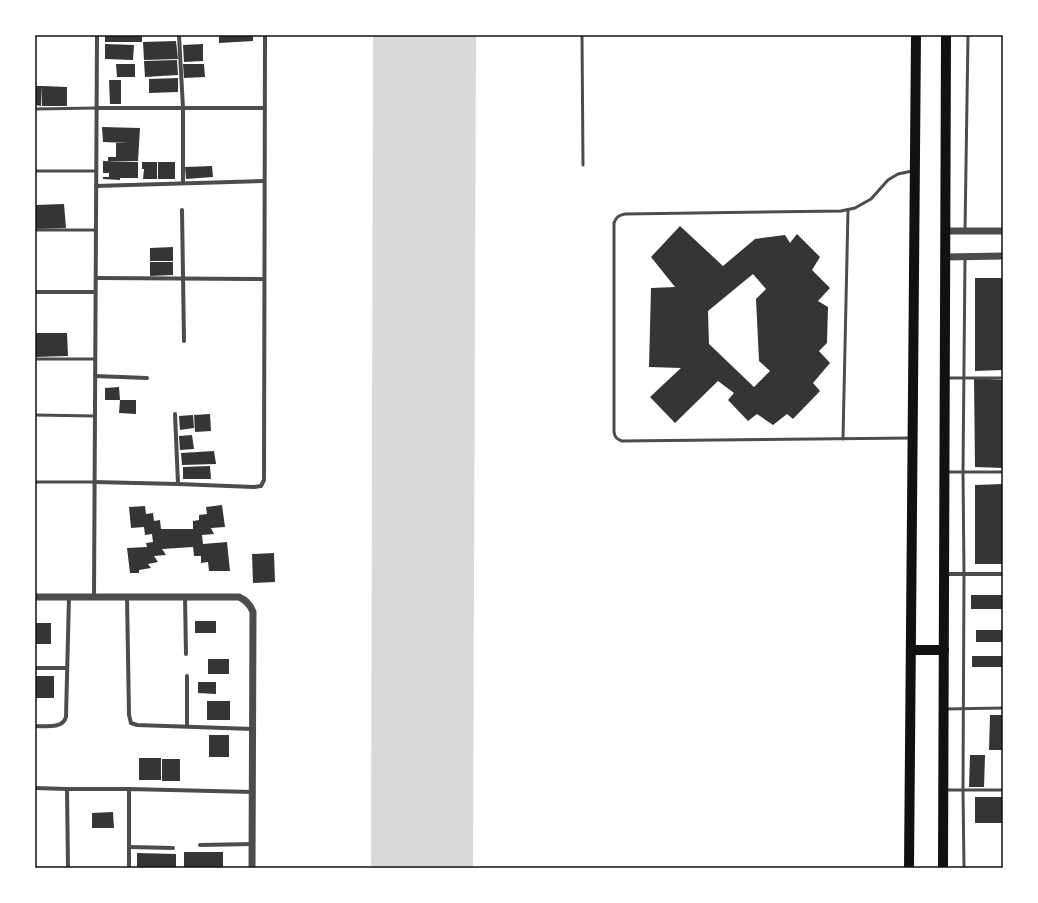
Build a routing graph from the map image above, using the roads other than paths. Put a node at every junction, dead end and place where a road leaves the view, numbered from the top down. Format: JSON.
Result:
{"nodes":[{"id":1,"x":97,"y":35,"type":"edge"},
{"id":2,"x":265,"y":35,"type":"edge"},
{"id":3,"x":582,"y":35,"type":"edge"},
{"id":4,"x":916,"y":35,"type":"edge"},
{"id":5,"x":946,"y":35,"type":"edge"},
{"id":6,"x":968,"y":35,"type":"edge"},
{"id":7,"x":179,"y":36,"type":"dead end"},
{"id":8,"x":96,"y":108,"type":"junction"},
{"id":9,"x":183,"y":108,"type":"junction"},
{"id":10,"x":264,"y":108,"type":"junction"},
{"id":11,"x":35,"y":109,"type":"edge"},
{"id":12,"x":583,"y":164,"type":"dead end"},
{"id":13,"x":916,"y":170,"type":"junction"},
{"id":14,"x":35,"y":171,"type":"edge"},
{"id":15,"x":96,"y":171,"type":"junction"},
{"id":16,"x":264,"y":181,"type":"junction"},
{"id":17,"x":183,"y":183,"type":"junction"},
{"id":18,"x":96,"y":186,"type":"junction"},
{"id":19,"x":182,"y":210,"type":"dead end"},
{"id":20,"x":848,"y":210,"type":"junction"},
{"id":21,"x":35,"y":230,"type":"edge"},
{"id":22,"x":96,"y":230,"type":"junction"},
{"id":23,"x":945,"y":231,"type":"junction"},
{"id":24,"x":965,"y":231,"type":"junction"},
{"id":25,"x":1003,"y":231,"type":"edge"},
{"id":26,"x":1003,"y":256,"type":"edge"},
{"id":27,"x":945,"y":257,"type":"junction"},
{"id":28,"x":965,"y":257,"type":"junction"},
{"id":29,"x":96,"y":278,"type":"junction"},
{"id":30,"x":183,"y":279,"type":"junction"},
{"id":31,"x":264,"y":279,"type":"junction"},
{"id":32,"x":35,"y":292,"type":"edge"},
{"id":33,"x":95,"y":292,"type":"junction"},
{"id":34,"x":184,"y":341,"type":"dead end"},
{"id":35,"x":35,"y":359,"type":"edge"},
{"id":36,"x":95,"y":360,"type":"junction"},
{"id":37,"x":95,"y":376,"type":"junction"},
{"id":38,"x":147,"y":378,"type":"dead end"},
{"id":39,"x":945,"y":378,"type":"junction"},
{"id":40,"x":964,"y":378,"type":"junction"},
{"id":41,"x":1003,"y":378,"type":"edge"},
{"id":42,"x":175,"y":414,"type":"dead end"},
{"id":43,"x":35,"y":415,"type":"edge"},
{"id":44,"x":95,"y":416,"type":"junction"},
{"id":45,"x":913,"y":438,"type":"junction"},
{"id":46,"x":844,"y":439,"type":"junction"},
{"id":47,"x":944,"y":472,"type":"junction"},
{"id":48,"x":963,"y":472,"type":"junction"},
{"id":49,"x":1003,"y":472,"type":"edge"},
{"id":50,"x":35,"y":482,"type":"edge"},
{"id":51,"x":94,"y":482,"type":"junction"},
{"id":52,"x":178,"y":484,"type":"junction"},
{"id":53,"x":944,"y":574,"type":"junction"},
{"id":54,"x":964,"y":574,"type":"junction"},
{"id":55,"x":1003,"y":574,"type":"edge"},
{"id":56,"x":35,"y":597,"type":"edge"},
{"id":57,"x":69,"y":597,"type":"junction"},
{"id":58,"x":94,"y":597,"type":"junction"},
{"id":59,"x":127,"y":597,"type":"junction"},
{"id":60,"x":185,"y":597,"type":"junction"},
{"id":61,"x":912,"y":650,"type":"junction"},
{"id":62,"x":944,"y":650,"type":"junction"},
{"id":63,"x":186,"y":654,"type":"dead end"},
{"id":64,"x":35,"y":668,"type":"edge"},
{"id":65,"x":67,"y":668,"type":"junction"},
{"id":66,"x":187,"y":676,"type":"dead end"},
{"id":67,"x":1003,"y":708,"type":"edge"},
{"id":68,"x":943,"y":709,"type":"junction"},
{"id":69,"x":963,"y":709,"type":"junction"},
{"id":70,"x":35,"y":726,"type":"edge"},
{"id":71,"x":187,"y":726,"type":"junction"},
{"id":72,"x":253,"y":729,"type":"junction"},
{"id":73,"x":35,"y":788,"type":"edge"},
{"id":74,"x":67,"y":789,"type":"junction"},
{"id":75,"x":129,"y":789,"type":"junction"},
{"id":76,"x":943,"y":790,"type":"junction"},
{"id":77,"x":963,"y":790,"type":"junction"},
{"id":78,"x":1003,"y":790,"type":"edge"},
{"id":79,"x":253,"y":792,"type":"junction"},
{"id":80,"x":253,"y":844,"type":"junction"},
{"id":81,"x":200,"y":845,"type":"dead end"},
{"id":82,"x":129,"y":847,"type":"junction"},
{"id":83,"x":173,"y":848,"type":"dead end"},
{"id":84,"x":68,"y":868,"type":"edge"},
{"id":85,"x":129,"y":868,"type":"edge"},
{"id":86,"x":252,"y":868,"type":"edge"},
{"id":87,"x":909,"y":868,"type":"edge"},
{"id":88,"x":943,"y":868,"type":"edge"},
{"id":89,"x":964,"y":868,"type":"edge"}],
"edges":[{"from":1,"to":8,"type":"street"},
{"from":2,"to":10,"type":"street"},
{"from":3,"to":12,"type":"lane"},
{"from":4,"to":13,"type":"main road"},
{"from":5,"to":23,"type":"main road"},
{"from":6,"to":24,"type":"lane"},
{"from":7,"to":9,"type":"street"},
{"from":8,"to":9,"type":"street"},
{"from":8,"to":11,"type":"lane"},
{"from":8,"to":15,"type":"street"},
{"from":9,"to":10,"type":"street"},
{"from":9,"to":17,"type":"street"},
{"from":10,"to":16,"type":"street"},
{"from":13,"to":20,"type":"lane"},
{"from":13,"to":45,"type":"main road"},
{"from":14,"to":15,"type":"lane"},
{"from":15,"to":18,"type":"street"},
{"from":16,"to":17,"type":"street"},
{"from":16,"to":31,"type":"street"},
{"from":17,"to":18,"type":"street"},
{"from":18,"to":22,"type":"street"},
{"from":19,"to":30,"type":"street"},
{"from":20,"to":46,"type":"lane"},
{"from":20,"to":46,"type":"lane"},
{"from":21,"to":22,"type":"lane"},
{"from":22,"to":29,"type":"street"},
{"from":23,"to":24,"type":"street"},
{"from":23,"to":27,"type":"main road"},
{"from":24,"to":25,"type":"street"},
{"from":26,"to":28,"type":"street"},
{"from":27,"to":28,"type":"street"},
{"from":27,"to":39,"type":"main road"},
{"from":28,"to":40,"type":"lane"},
{"from":29,"to":30,"type":"street"},
{"from":29,"to":33,"type":"street"},
{"from":30,"to":31,"type":"street"},
{"from":30,"to":34,"type":"street"},
{"from":31,"to":52,"type":"street"},
{"from":32,"to":33,"type":"street"},
{"from":33,"to":36,"type":"street"},
{"from":35,"to":36,"type":"lane"},
{"from":36,"to":37,"type":"street"},
{"from":37,"to":38,"type":"street"},
{"from":37,"to":44,"type":"street"},
{"from":39,"to":40,"type":"lane"},
{"from":39,"to":47,"type":"main road"},
{"from":40,"to":41,"type":"lane"},
{"from":40,"to":48,"type":"lane"},
{"from":42,"to":52,"type":"street"},
{"from":43,"to":44,"type":"lane"},
{"from":44,"to":51,"type":"street"},
{"from":45,"to":46,"type":"lane"},
{"from":45,"to":61,"type":"main road"},
{"from":47,"to":48,"type":"lane"},
{"from":47,"to":53,"type":"main road"},
{"from":48,"to":49,"type":"lane"},
{"from":48,"to":54,"type":"lane"},
{"from":50,"to":51,"type":"lane"},
{"from":51,"to":52,"type":"street"},
{"from":51,"to":58,"type":"street"},
{"from":53,"to":54,"type":"street"},
{"from":53,"to":62,"type":"main road"},
{"from":54,"to":55,"type":"street"},
{"from":54,"to":69,"type":"lane"},
{"from":56,"to":57,"type":"street"},
{"from":57,"to":58,"type":"street"},
{"from":57,"to":65,"type":"street"},
{"from":58,"to":59,"type":"street"},
{"from":59,"to":60,"type":"street"},
{"from":59,"to":71,"type":"street"},
{"from":60,"to":63,"type":"street"},
{"from":60,"to":72,"type":"street"},
{"from":61,"to":62,"type":"main road"},
{"from":61,"to":87,"type":"main road"},
{"from":62,"to":68,"type":"main road"},
{"from":64,"to":65,"type":"street"},
{"from":65,"to":70,"type":"street"},
{"from":66,"to":71,"type":"street"},
{"from":67,"to":69,"type":"lane"},
{"from":68,"to":69,"type":"lane"},
{"from":68,"to":76,"type":"main road"},
{"from":69,"to":77,"type":"lane"},
{"from":71,"to":72,"type":"street"},
{"from":72,"to":79,"type":"street"},
{"from":73,"to":74,"type":"street"},
{"from":74,"to":75,"type":"street"},
{"from":74,"to":84,"type":"street"},
{"from":75,"to":79,"type":"street"},
{"from":75,"to":82,"type":"street"},
{"from":76,"to":77,"type":"lane"},
{"from":76,"to":88,"type":"main road"},
{"from":77,"to":78,"type":"lane"},
{"from":77,"to":89,"type":"lane"},
{"from":79,"to":80,"type":"street"},
{"from":80,"to":81,"type":"street"},
{"from":80,"to":86,"type":"street"},
{"from":82,"to":83,"type":"street"},
{"from":82,"to":85,"type":"street"}]}
